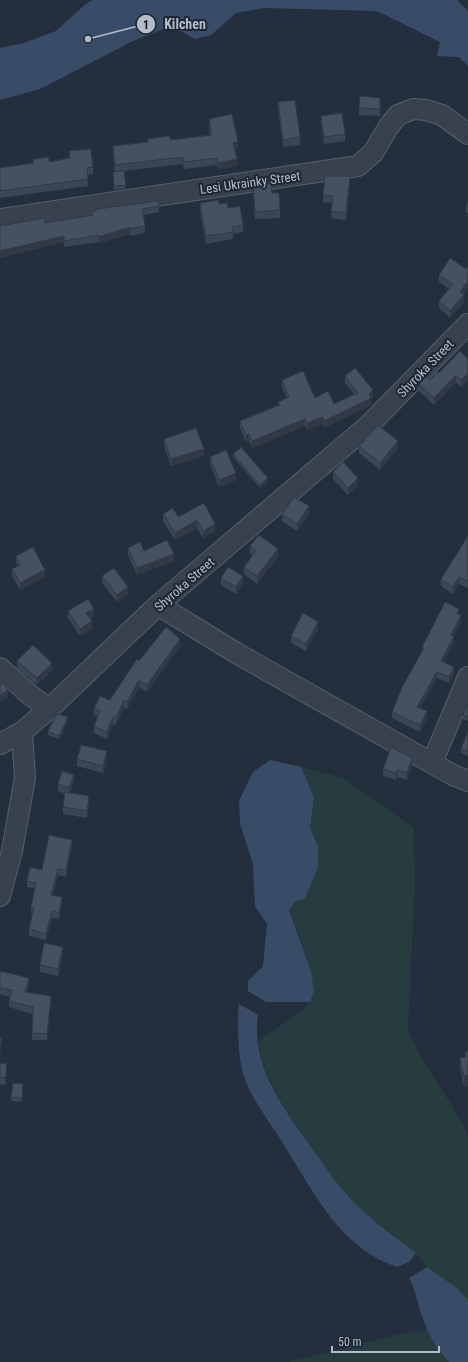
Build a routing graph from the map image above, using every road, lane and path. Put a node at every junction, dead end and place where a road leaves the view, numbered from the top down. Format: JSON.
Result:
{"nodes":[{"id":1,"x":468,"y":134,"type":"edge"},
{"id":2,"x":0,"y":219,"type":"edge"},
{"id":3,"x":468,"y":324,"type":"edge"},
{"id":4,"x":158,"y":605,"type":"junction"},
{"id":5,"x":0,"y":668,"type":"edge"},
{"id":6,"x":468,"y":677,"type":"edge"},
{"id":7,"x":49,"y":710,"type":"junction"},
{"id":8,"x":22,"y":732,"type":"junction"},
{"id":9,"x":0,"y":744,"type":"edge"},
{"id":10,"x":432,"y":763,"type":"junction"},
{"id":11,"x":468,"y":781,"type":"edge"},
{"id":12,"x":0,"y":896,"type":"edge"}],
"edges":[{"from":1,"to":2,"type":"street","name":"Lesi Ukrainky Street"},
{"from":3,"to":4,"type":"street","name":"Shyroka Street"},
{"from":4,"to":7,"type":"street","name":"Shyroka Street"},
{"from":4,"to":10,"type":"street"},
{"from":5,"to":7,"type":"street"},
{"from":6,"to":10,"type":"street"},
{"from":7,"to":8,"type":"street","name":"Shyroka Street"},
{"from":8,"to":9,"type":"street","name":"Shyroka Street"},
{"from":8,"to":12,"type":"street"},
{"from":10,"to":11,"type":"street"}]}
